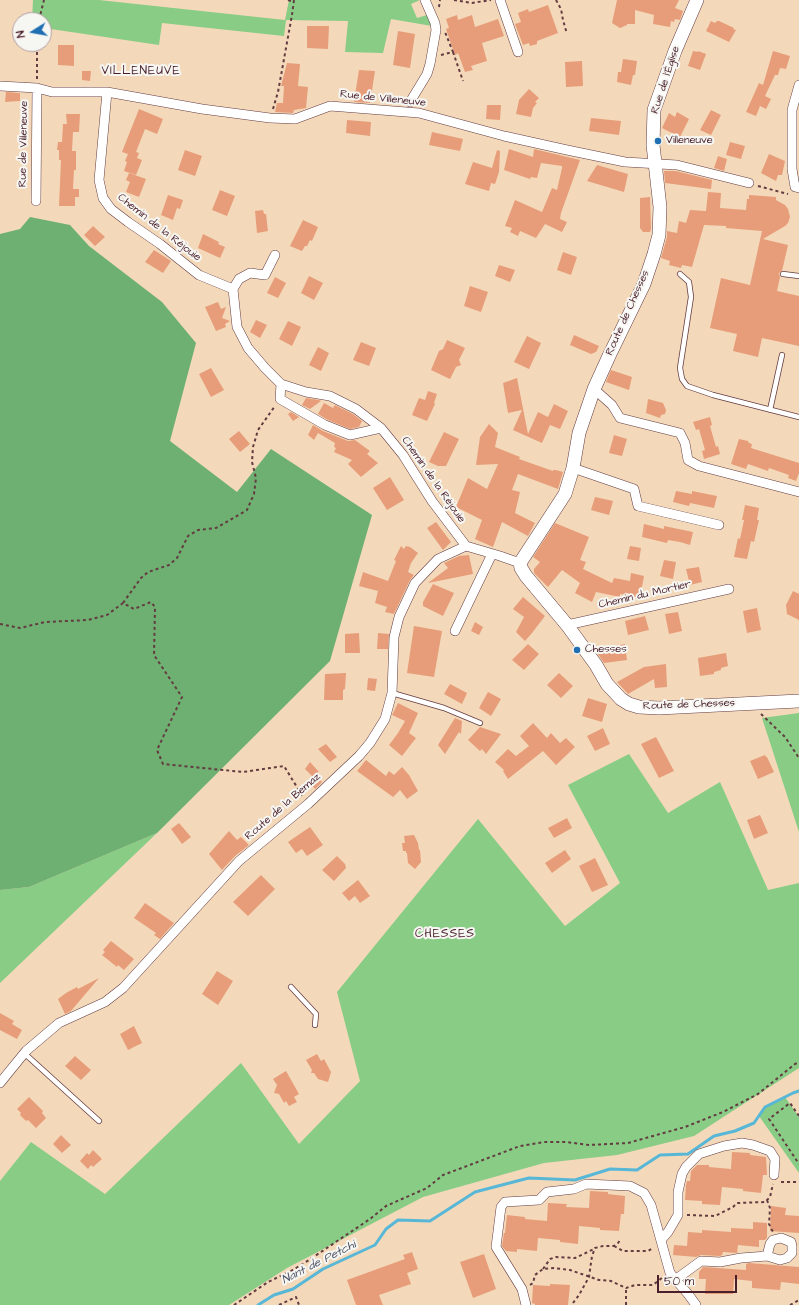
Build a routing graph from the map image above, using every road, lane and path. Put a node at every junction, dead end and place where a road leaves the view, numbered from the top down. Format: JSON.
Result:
{"nodes":[{"id":1,"x":44,"y":0,"type":"edge"},
{"id":2,"x":288,"y":0,"type":"edge"},
{"id":3,"x":425,"y":0,"type":"edge"},
{"id":4,"x":454,"y":0,"type":"edge"},
{"id":5,"x":494,"y":0,"type":"edge"},
{"id":6,"x":500,"y":0,"type":"edge"},
{"id":7,"x":556,"y":0,"type":"edge"},
{"id":8,"x":697,"y":0,"type":"edge"},
{"id":9,"x":294,"y":1,"type":"edge"},
{"id":10,"x":41,"y":12,"type":"edge"},
{"id":11,"x":567,"y":34,"type":"dead end"},
{"id":12,"x":37,"y":52,"type":"edge"},
{"id":13,"x":453,"y":52,"type":"dead end"},
{"id":14,"x":518,"y":52,"type":"dead end"},
{"id":15,"x":463,"y":81,"type":"dead end"},
{"id":16,"x":799,"y":85,"type":"edge"},
{"id":17,"x":0,"y":86,"type":"edge"},
{"id":18,"x":37,"y":88,"type":"junction"},
{"id":19,"x":107,"y":92,"type":"junction"},
{"id":20,"x":410,"y":102,"type":"dead end"},
{"id":21,"x":270,"y":118,"type":"junction"},
{"id":22,"x":655,"y":164,"type":"junction"},
{"id":23,"x":749,"y":183,"type":"joint"},
{"id":24,"x":799,"y":188,"type":"edge"},
{"id":25,"x":792,"y":195,"type":"dead end"},
{"id":26,"x":36,"y":201,"type":"dead end"},
{"id":27,"x":275,"y":255,"type":"dead end"},
{"id":28,"x":680,"y":274,"type":"dead end"},
{"id":29,"x":783,"y":274,"type":"dead end"},
{"id":30,"x":799,"y":276,"type":"edge"},
{"id":31,"x":233,"y":290,"type":"junction"},
{"id":32,"x":782,"y":355,"type":"dead end"},
{"id":33,"x":281,"y":384,"type":"junction"},
{"id":34,"x":594,"y":389,"type":"junction"},
{"id":35,"x":280,"y":399,"type":"junction"},
{"id":36,"x":770,"y":410,"type":"junction"},
{"id":37,"x":799,"y":417,"type":"edge"},
{"id":38,"x":381,"y":428,"type":"junction"},
{"id":39,"x":573,"y":468,"type":"junction"},
{"id":40,"x":799,"y":492,"type":"edge"},
{"id":41,"x":718,"y":525,"type":"dead end"},
{"id":42,"x":466,"y":546,"type":"junction"},
{"id":43,"x":492,"y":554,"type":"junction"},
{"id":44,"x":520,"y":564,"type":"junction"},
{"id":45,"x":729,"y":589,"type":"dead end"},
{"id":46,"x":123,"y":603,"type":"junction"},
{"id":47,"x":0,"y":624,"type":"edge"},
{"id":48,"x":567,"y":625,"type":"junction"},
{"id":49,"x":455,"y":631,"type":"dead end"},
{"id":50,"x":392,"y":693,"type":"junction"},
{"id":51,"x":799,"y":701,"type":"edge"},
{"id":52,"x":750,"y":703,"type":"junction"},
{"id":53,"x":480,"y":723,"type":"dead end"},
{"id":54,"x":799,"y":758,"type":"edge"},
{"id":55,"x":308,"y":804,"type":"junction"},
{"id":56,"x":291,"y":987,"type":"dead end"},
{"id":57,"x":315,"y":1025,"type":"dead end"},
{"id":58,"x":24,"y":1053,"type":"junction"},
{"id":59,"x":799,"y":1062,"type":"edge"},
{"id":60,"x":0,"y":1083,"type":"edge"},
{"id":61,"x":799,"y":1116,"type":"edge"},
{"id":62,"x":99,"y":1121,"type":"dead end"},
{"id":63,"x":799,"y":1164,"type":"edge"},
{"id":64,"x":774,"y":1178,"type":"junction"},
{"id":65,"x":799,"y":1182,"type":"edge"},
{"id":66,"x":767,"y":1200,"type":"junction"},
{"id":67,"x":678,"y":1215,"type":"junction"},
{"id":68,"x":776,"y":1238,"type":"junction"},
{"id":69,"x":621,"y":1239,"type":"dead end"},
{"id":70,"x":661,"y":1240,"type":"junction"},
{"id":71,"x":614,"y":1246,"type":"junction"},
{"id":72,"x":595,"y":1248,"type":"junction"},
{"id":73,"x":654,"y":1248,"type":"dead end"},
{"id":74,"x":795,"y":1254,"type":"edge"},
{"id":75,"x":767,"y":1256,"type":"junction"},
{"id":76,"x":543,"y":1269,"type":"junction"},
{"id":77,"x":589,"y":1277,"type":"junction"},
{"id":78,"x":663,"y":1277,"type":"dead end"},
{"id":79,"x":675,"y":1280,"type":"junction"},
{"id":80,"x":626,"y":1288,"type":"junction"},
{"id":81,"x":522,"y":1289,"type":"junction"},
{"id":82,"x":799,"y":1300,"type":"edge"},
{"id":83,"x":573,"y":1303,"type":"dead end"},
{"id":84,"x":234,"y":1305,"type":"edge"},
{"id":85,"x":279,"y":1305,"type":"edge"},
{"id":86,"x":299,"y":1305,"type":"edge"},
{"id":87,"x":526,"y":1305,"type":"edge"},
{"id":88,"x":626,"y":1305,"type":"edge"},
{"id":89,"x":696,"y":1305,"type":"edge"},
{"id":90,"x":790,"y":1305,"type":"edge"}],
"edges":[{"from":1,"to":10,"type":"path"},
{"from":2,"to":9,"type":"path"},
{"from":3,"to":20,"type":"street"},
{"from":4,"to":5,"type":"path"},
{"from":6,"to":14,"type":"street"},
{"from":7,"to":11,"type":"path"},
{"from":8,"to":22,"type":"main road","name":"Rue de l'Église"},
{"from":9,"to":21,"type":"path"},
{"from":12,"to":18,"type":"path"},
{"from":13,"to":15,"type":"path"},
{"from":16,"to":24,"type":"street"},
{"from":17,"to":18,"type":"street","name":"Rue de Villeneuve"},
{"from":18,"to":19,"type":"street","name":"Rue de Villeneuve"},
{"from":18,"to":26,"type":"street","name":"Rue de Villeneuve"},
{"from":19,"to":21,"type":"street","name":"Rue de Villeneuve"},
{"from":19,"to":31,"type":"street","name":"Chemin de la Réjouie"},
{"from":21,"to":22,"type":"street","name":"Rue de Villeneuve"},
{"from":22,"to":23,"type":"street","name":"Rue de Villeneuve"},
{"from":22,"to":34,"type":"main road","name":"Route de Chesses"},
{"from":23,"to":25,"type":"path"},
{"from":27,"to":31,"type":"street"},
{"from":28,"to":36,"type":"lane"},
{"from":29,"to":30,"type":"lane"},
{"from":31,"to":33,"type":"street","name":"Chemin de la Réjouie"},
{"from":32,"to":36,"type":"lane"},
{"from":33,"to":35,"type":"street"},
{"from":33,"to":38,"type":"street","name":"Chemin de la Réjouie"},
{"from":34,"to":39,"type":"main road","name":"Route de Chesses"},
{"from":34,"to":40,"type":"street"},
{"from":35,"to":38,"type":"street"},
{"from":35,"to":46,"type":"path"},
{"from":36,"to":37,"type":"lane"},
{"from":38,"to":42,"type":"street","name":"Chemin de la Réjouie"},
{"from":39,"to":41,"type":"street"},
{"from":39,"to":44,"type":"main road","name":"Route de Chesses"},
{"from":42,"to":43,"type":"street"},
{"from":42,"to":50,"type":"street","name":"Route de la Bemaz"},
{"from":43,"to":44,"type":"street"},
{"from":43,"to":49,"type":"street"},
{"from":44,"to":48,"type":"main road","name":"Route de Chesses"},
{"from":45,"to":48,"type":"street","name":"Chemin du Mortier"},
{"from":46,"to":47,"type":"path"},
{"from":46,"to":55,"type":"path"},
{"from":48,"to":52,"type":"main road","name":"Route de Chesses"},
{"from":50,"to":53,"type":"lane"},
{"from":50,"to":55,"type":"street","name":"Route de la Bemaz"},
{"from":51,"to":52,"type":"main road","name":"Route de Chesses"},
{"from":52,"to":54,"type":"path"},
{"from":55,"to":58,"type":"street","name":"Route de la Bemaz"},
{"from":56,"to":57,"type":"lane"},
{"from":58,"to":60,"type":"street","name":"Route de la Bemaz"},
{"from":58,"to":62,"type":"lane"},
{"from":59,"to":84,"type":"path"},
{"from":61,"to":63,"type":"path"},
{"from":64,"to":65,"type":"path"},
{"from":64,"to":66,"type":"path"},
{"from":64,"to":67,"type":"street"},
{"from":66,"to":67,"type":"path"},
{"from":66,"to":68,"type":"path"},
{"from":67,"to":70,"type":"street"},
{"from":68,"to":74,"type":"street"},
{"from":68,"to":75,"type":"street"},
{"from":69,"to":71,"type":"path"},
{"from":70,"to":79,"type":"street"},
{"from":70,"to":81,"type":"street"},
{"from":71,"to":72,"type":"path"},
{"from":71,"to":73,"type":"path"},
{"from":72,"to":76,"type":"path"},
{"from":72,"to":77,"type":"path"},
{"from":74,"to":75,"type":"street"},
{"from":75,"to":79,"type":"street"},
{"from":76,"to":77,"type":"path"},
{"from":76,"to":81,"type":"path"},
{"from":77,"to":80,"type":"path"},
{"from":77,"to":83,"type":"path"},
{"from":78,"to":80,"type":"path"},
{"from":79,"to":89,"type":"street"},
{"from":80,"to":88,"type":"path"},
{"from":81,"to":87,"type":"street"},
{"from":82,"to":90,"type":"path"},
{"from":85,"to":86,"type":"path"}]}
